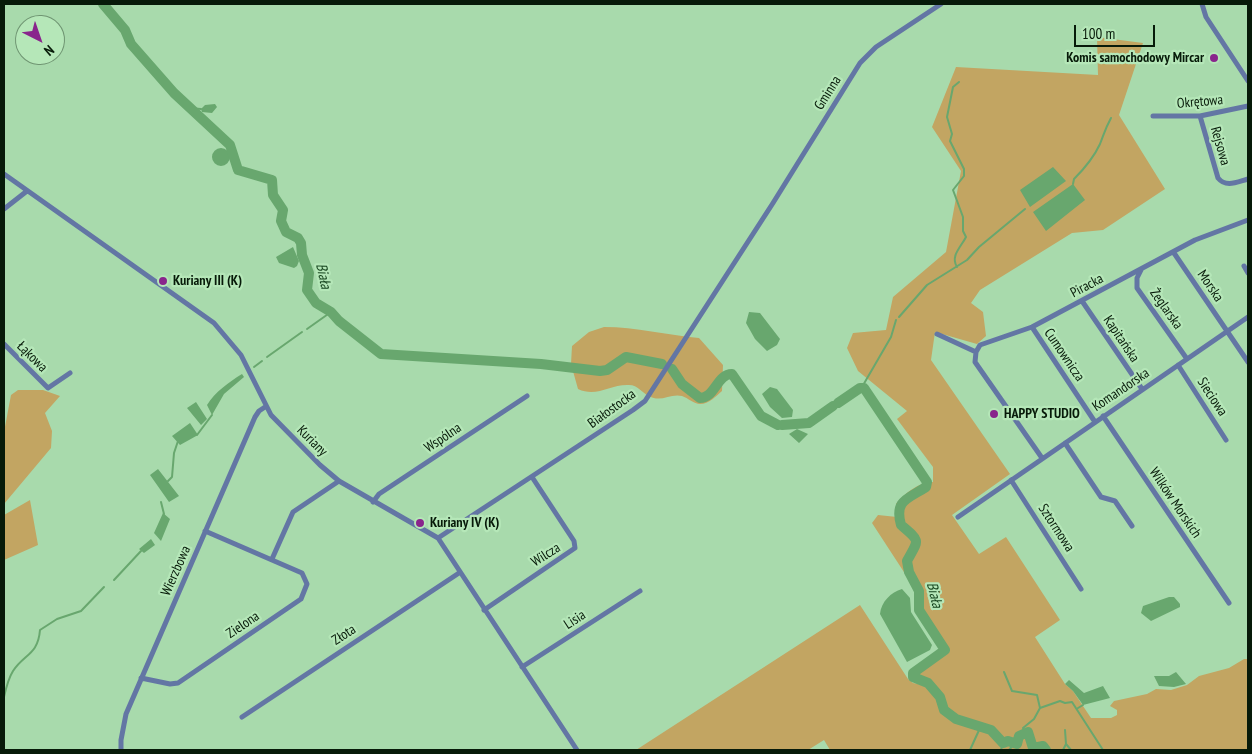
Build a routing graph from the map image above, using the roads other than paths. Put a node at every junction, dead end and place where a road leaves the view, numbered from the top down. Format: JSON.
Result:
{"nodes":[{"id":1,"x":941,"y":4,"type":"edge"},
{"id":2,"x":1202,"y":4,"type":"edge"},
{"id":3,"x":1248,"y":81,"type":"edge"},
{"id":4,"x":1248,"y":106,"type":"edge"},
{"id":5,"x":1153,"y":116,"type":"dead end"},
{"id":6,"x":1200,"y":116,"type":"junction"},
{"id":7,"x":4,"y":174,"type":"edge"},
{"id":8,"x":1248,"y":179,"type":"edge"},
{"id":9,"x":27,"y":191,"type":"junction"},
{"id":10,"x":4,"y":208,"type":"edge"},
{"id":11,"x":1248,"y":220,"type":"edge"},
{"id":12,"x":762,"y":221,"type":"joint"},
{"id":13,"x":1174,"y":253,"type":"junction"},
{"id":14,"x":1244,"y":266,"type":"dead end"},
{"id":15,"x":1141,"y":270,"type":"junction"},
{"id":16,"x":1248,"y":273,"type":"edge"},
{"id":17,"x":1082,"y":301,"type":"junction"},
{"id":18,"x":1248,"y":317,"type":"edge"},
{"id":19,"x":1032,"y":326,"type":"junction"},
{"id":20,"x":1228,"y":331,"type":"junction"},
{"id":21,"x":937,"y":334,"type":"dead end"},
{"id":22,"x":4,"y":344,"type":"edge"},
{"id":23,"x":976,"y":352,"type":"junction"},
{"id":24,"x":1187,"y":359,"type":"junction"},
{"id":25,"x":1248,"y":362,"type":"edge"},
{"id":26,"x":1178,"y":365,"type":"junction"},
{"id":27,"x":70,"y":373,"type":"dead end"},
{"id":28,"x":1142,"y":389,"type":"junction"},
{"id":29,"x":527,"y":396,"type":"dead end"},
{"id":30,"x":265,"y":407,"type":"junction"},
{"id":31,"x":1103,"y":416,"type":"junction"},
{"id":32,"x":1095,"y":422,"type":"junction"},
{"id":33,"x":1226,"y":440,"type":"dead end"},
{"id":34,"x":1065,"y":443,"type":"junction"},
{"id":35,"x":1042,"y":458,"type":"junction"},
{"id":36,"x":532,"y":477,"type":"junction"},
{"id":37,"x":1011,"y":480,"type":"junction"},
{"id":38,"x":339,"y":481,"type":"junction"},
{"id":39,"x":373,"y":502,"type":"junction"},
{"id":40,"x":958,"y":517,"type":"dead end"},
{"id":41,"x":1132,"y":526,"type":"dead end"},
{"id":42,"x":205,"y":532,"type":"junction"},
{"id":43,"x":438,"y":538,"type":"junction"},
{"id":44,"x":272,"y":559,"type":"junction"},
{"id":45,"x":459,"y":573,"type":"junction"},
{"id":46,"x":1081,"y":588,"type":"dead end"},
{"id":47,"x":640,"y":591,"type":"dead end"},
{"id":48,"x":1229,"y":603,"type":"dead end"},
{"id":49,"x":484,"y":610,"type":"junction"},
{"id":50,"x":522,"y":667,"type":"junction"},
{"id":51,"x":141,"y":678,"type":"junction"},
{"id":52,"x":242,"y":717,"type":"dead end"},
{"id":53,"x":121,"y":750,"type":"edge"},
{"id":54,"x":577,"y":750,"type":"edge"}],
"edges":[{"from":1,"to":12,"type":"street","name":"Gminna"},
{"from":2,"to":3,"type":"street"},
{"from":4,"to":6,"type":"street","name":"Okrętowa"},
{"from":5,"to":6,"type":"street","name":"Okrętowa"},
{"from":6,"to":8,"type":"street","name":"Rejsowa"},
{"from":7,"to":9,"type":"street","name":"Kuriany"},
{"from":9,"to":10,"type":"street"},
{"from":9,"to":30,"type":"street","name":"Kuriany"},
{"from":11,"to":13,"type":"street","name":"Piracka"},
{"from":12,"to":36,"type":"street","name":"Białostocka"},
{"from":13,"to":15,"type":"street","name":"Piracka"},
{"from":13,"to":20,"type":"street","name":"Morska"},
{"from":14,"to":16,"type":"street"},
{"from":15,"to":17,"type":"street","name":"Piracka"},
{"from":15,"to":24,"type":"street","name":"Żeglarska"},
{"from":17,"to":19,"type":"street","name":"Piracka"},
{"from":17,"to":28,"type":"street","name":"Kapitańska"},
{"from":18,"to":20,"type":"street","name":"Komandorska"},
{"from":19,"to":23,"type":"street","name":"Piracka"},
{"from":19,"to":32,"type":"street","name":"Cumownicza"},
{"from":20,"to":24,"type":"street","name":"Komandorska"},
{"from":20,"to":25,"type":"street","name":"Morska"},
{"from":21,"to":23,"type":"street"},
{"from":22,"to":27,"type":"street","name":"Łąkowa"},
{"from":23,"to":35,"type":"street"},
{"from":24,"to":26,"type":"street","name":"Komandorska"},
{"from":26,"to":28,"type":"street","name":"Komandorska"},
{"from":26,"to":33,"type":"street","name":"Sieciowa"},
{"from":28,"to":31,"type":"street","name":"Komandorska"},
{"from":29,"to":39,"type":"street","name":"Wspólna"},
{"from":30,"to":38,"type":"street","name":"Kuriany"},
{"from":30,"to":42,"type":"street","name":"Wierzbowa"},
{"from":31,"to":32,"type":"street","name":"Komandorska"},
{"from":31,"to":48,"type":"street","name":"Wilków Morskich"},
{"from":32,"to":34,"type":"street","name":"Komandorska"},
{"from":34,"to":35,"type":"street","name":"Komandorska"},
{"from":34,"to":41,"type":"street"},
{"from":35,"to":37,"type":"street","name":"Komandorska"},
{"from":36,"to":43,"type":"street","name":"Białostocka"},
{"from":36,"to":49,"type":"street","name":"Wilcza"},
{"from":37,"to":40,"type":"street","name":"Komandorska"},
{"from":37,"to":46,"type":"street","name":"Sztormowa"},
{"from":38,"to":39,"type":"street","name":"Kuriany"},
{"from":38,"to":44,"type":"street"},
{"from":39,"to":43,"type":"street","name":"Kuriany"},
{"from":42,"to":44,"type":"street","name":"Zielona"},
{"from":42,"to":51,"type":"street","name":"Wierzbowa"},
{"from":43,"to":45,"type":"street"},
{"from":44,"to":51,"type":"street","name":"Zielona"},
{"from":45,"to":49,"type":"street"},
{"from":45,"to":52,"type":"street","name":"Złota"},
{"from":47,"to":50,"type":"street","name":"Lisia"},
{"from":49,"to":50,"type":"street"},
{"from":50,"to":54,"type":"street"},
{"from":51,"to":53,"type":"street","name":"Wierzbowa"}]}
